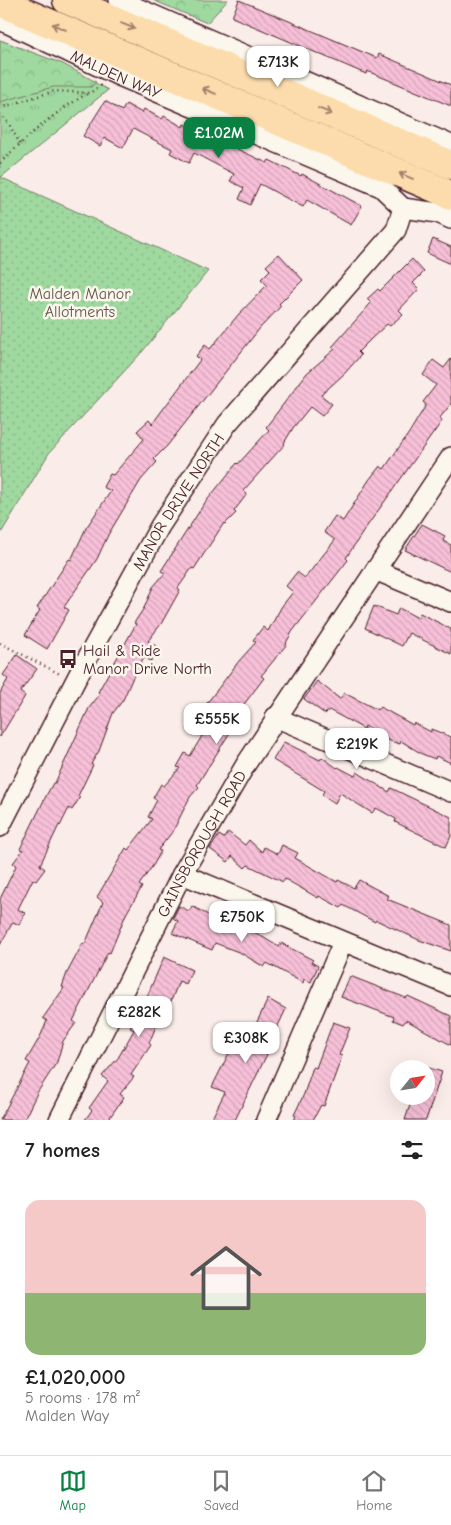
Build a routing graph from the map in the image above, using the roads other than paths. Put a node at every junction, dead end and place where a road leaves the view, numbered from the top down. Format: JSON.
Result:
{"nodes":[{"id":1,"x":67,"y":0,"type":"edge"},
{"id":2,"x":119,"y":0,"type":"edge"},
{"id":3,"x":3,"y":9,"type":"edge"},
{"id":4,"x":451,"y":145,"type":"edge"},
{"id":5,"x":451,"y":165,"type":"edge"},
{"id":6,"x":451,"y":195,"type":"edge"},
{"id":7,"x":403,"y":208,"type":"junction"},
{"id":8,"x":451,"y":219,"type":"edge"},
{"id":9,"x":451,"y":457,"type":"edge"},
{"id":10,"x":375,"y":570,"type":"junction"},
{"id":11,"x":451,"y":602,"type":"edge"},
{"id":12,"x":276,"y":717,"type":"junction"},
{"id":13,"x":451,"y":792,"type":"edge"},
{"id":14,"x":0,"y":827,"type":"edge"},
{"id":15,"x":182,"y":874,"type":"junction"},
{"id":16,"x":343,"y":942,"type":"junction"},
{"id":17,"x":451,"y":986,"type":"edge"},
{"id":18,"x":59,"y":1120,"type":"edge"},
{"id":19,"x":266,"y":1120,"type":"edge"}],
"edges":[{"from":1,"to":5,"type":"highway","one_way":true},
{"from":2,"to":4,"type":"street"},
{"from":6,"to":3,"type":"highway","name":"MALDEN WAY","one_way":true},
{"from":3,"to":7,"type":"street","name":"MALDEN WAY"},
{"from":7,"to":8,"type":"street"},
{"from":7,"to":14,"type":"street","name":"MANOR DRIVE NORTH"},
{"from":9,"to":10,"type":"street","name":"GAINSBOROUGH ROAD"},
{"from":10,"to":11,"type":"street"},
{"from":10,"to":12,"type":"street","name":"GAINSBOROUGH ROAD"},
{"from":12,"to":13,"type":"street"},
{"from":12,"to":15,"type":"street","name":"GAINSBOROUGH ROAD"},
{"from":15,"to":16,"type":"street"},
{"from":15,"to":18,"type":"street","name":"GAINSBOROUGH ROAD"},
{"from":16,"to":17,"type":"street"},
{"from":16,"to":19,"type":"street"}]}
